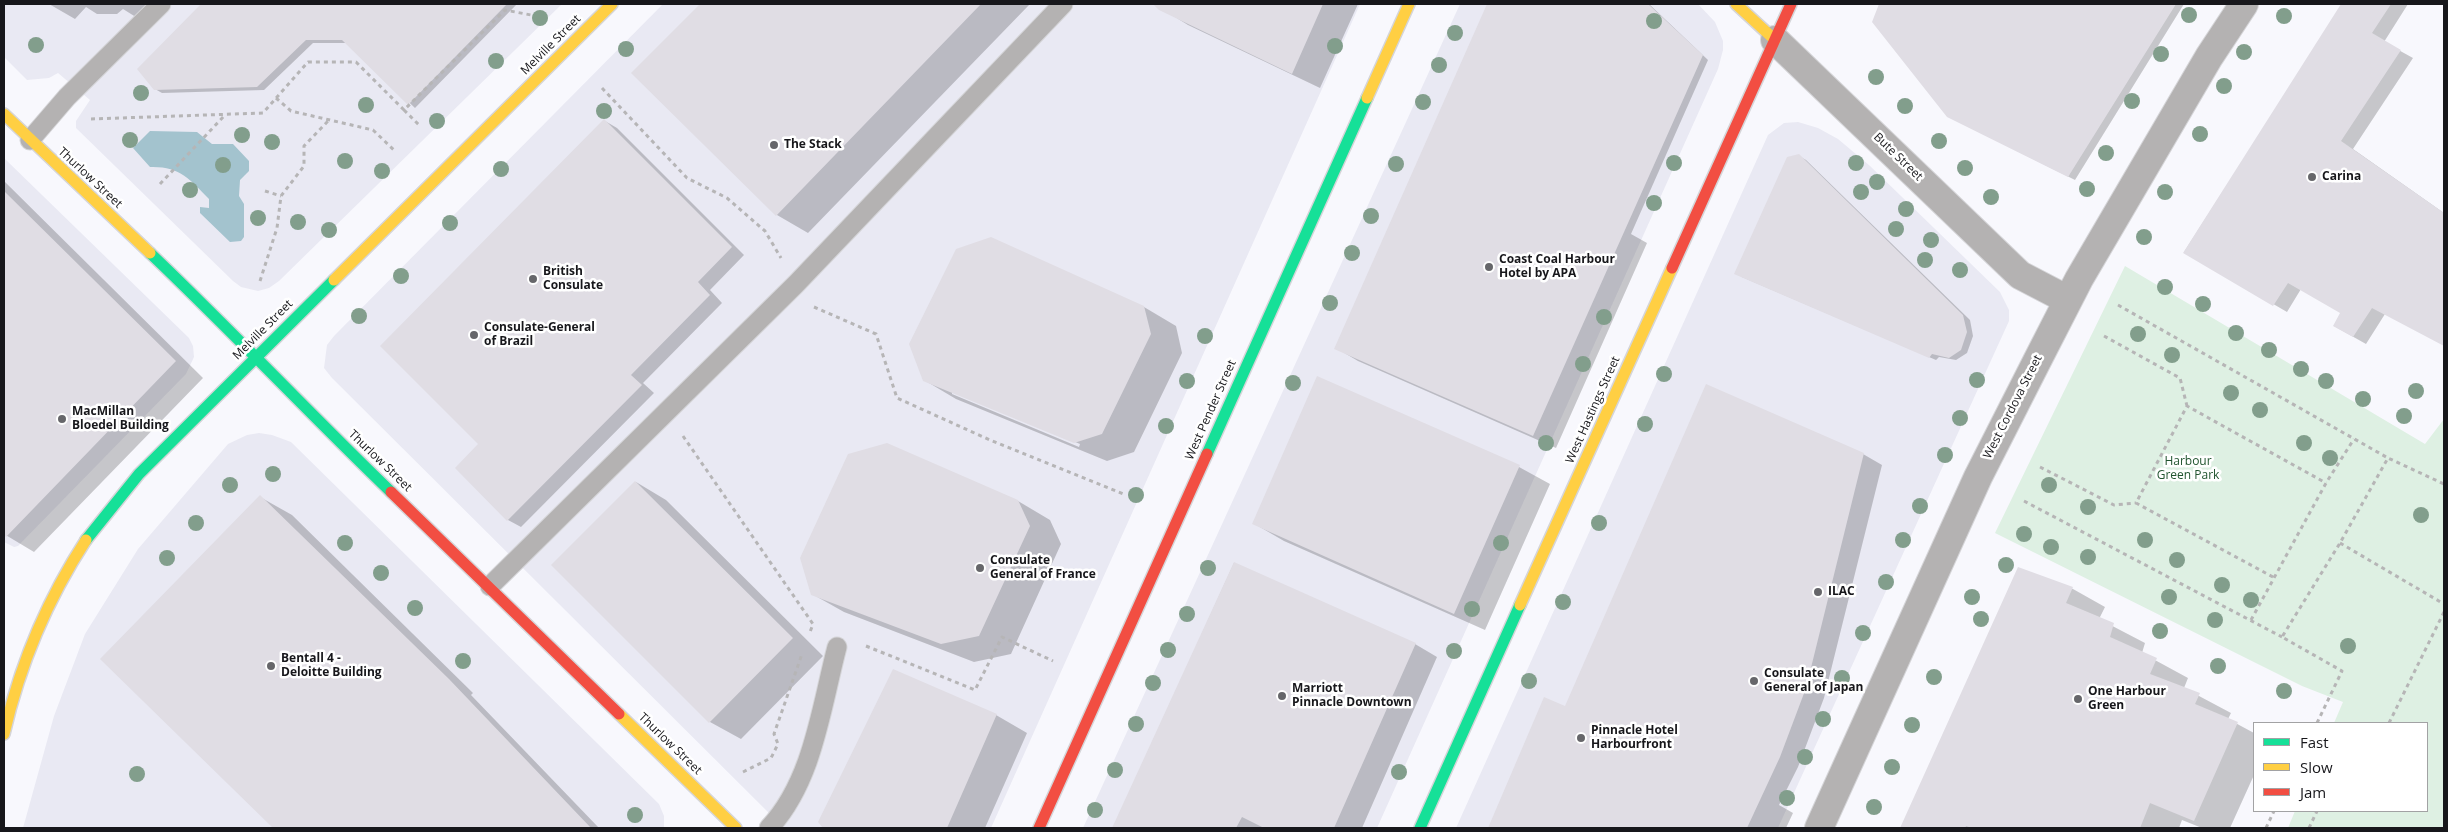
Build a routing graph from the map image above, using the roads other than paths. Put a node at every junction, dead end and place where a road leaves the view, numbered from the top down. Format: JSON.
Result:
{"nodes":[{"id":1,"x":161,"y":4,"type":"edge"},
{"id":2,"x":612,"y":4,"type":"edge"},
{"id":3,"x":1064,"y":4,"type":"edge"},
{"id":4,"x":1409,"y":4,"type":"edge"},
{"id":5,"x":1736,"y":4,"type":"edge"},
{"id":6,"x":1791,"y":4,"type":"edge"},
{"id":7,"x":2244,"y":4,"type":"edge"},
{"id":8,"x":1775,"y":40,"type":"junction"},
{"id":9,"x":4,"y":114,"type":"edge"},
{"id":10,"x":30,"y":140,"type":"junction"},
{"id":11,"x":2068,"y":300,"type":"junction"},
{"id":12,"x":256,"y":357,"type":"junction"},
{"id":13,"x":490,"y":586,"type":"junction"},
{"id":14,"x":836,"y":647,"type":"dead end"},
{"id":15,"x":4,"y":728,"type":"edge"},
{"id":16,"x":727,"y":825,"type":"edge"},
{"id":17,"x":769,"y":828,"type":"edge"},
{"id":18,"x":1039,"y":828,"type":"edge"},
{"id":19,"x":1420,"y":828,"type":"edge"},
{"id":20,"x":1819,"y":828,"type":"edge"}],
"edges":[{"from":1,"to":10,"type":"lane"},
{"from":2,"to":12,"type":"main road","name":"Melville Street"},
{"from":3,"to":13,"type":"lane"},
{"from":4,"to":18,"type":"main road","name":"West Pender Street"},
{"from":5,"to":8,"type":"main road","name":"Bute Street"},
{"from":6,"to":8,"type":"main road","name":"West Hastings Street"},
{"from":7,"to":11,"type":"street","name":"West Cordova Street"},
{"from":8,"to":11,"type":"street","name":"Bute Street"},
{"from":8,"to":19,"type":"main road","name":"West Hastings Street"},
{"from":9,"to":10,"type":"main road","name":"Thurlow Street"},
{"from":10,"to":12,"type":"main road","name":"Thurlow Street"},
{"from":11,"to":20,"type":"street","name":"West Cordova Street"},
{"from":12,"to":13,"type":"main road","name":"Thurlow Street"},
{"from":12,"to":15,"type":"main road","name":"Melville Street"},
{"from":13,"to":16,"type":"main road","name":"Thurlow Street"},
{"from":14,"to":17,"type":"lane"}]}
